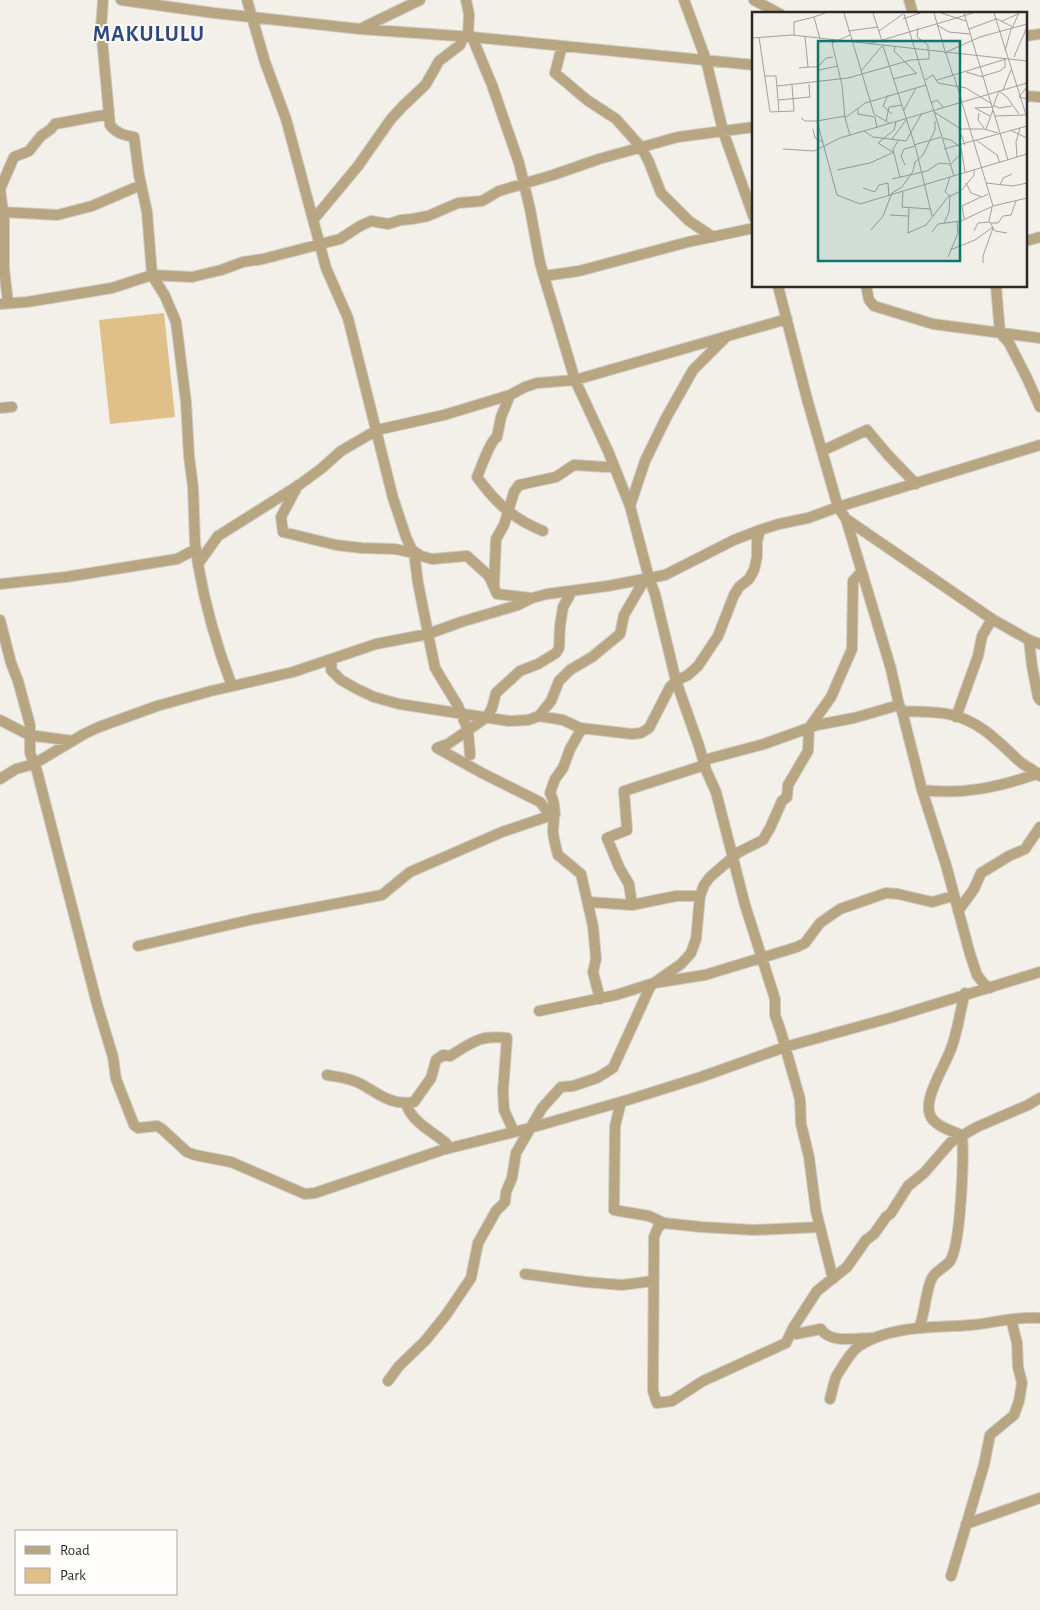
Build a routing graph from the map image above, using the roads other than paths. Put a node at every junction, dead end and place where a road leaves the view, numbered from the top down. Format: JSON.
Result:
{"nodes":[{"id":1,"x":102,"y":0,"type":"edge"},
{"id":2,"x":121,"y":0,"type":"edge"},
{"id":3,"x":247,"y":0,"type":"edge"},
{"id":4,"x":420,"y":0,"type":"edge"},
{"id":5,"x":466,"y":0,"type":"edge"},
{"id":6,"x":684,"y":0,"type":"edge"},
{"id":7,"x":754,"y":0,"type":"edge"},
{"id":8,"x":776,"y":12,"type":"edge"},
{"id":9,"x":253,"y":18,"type":"junction"},
{"id":10,"x":360,"y":29,"type":"junction"},
{"id":11,"x":468,"y":36,"type":"junction"},
{"id":12,"x":562,"y":46,"type":"junction"},
{"id":13,"x":706,"y":60,"type":"junction"},
{"id":14,"x":752,"y":66,"type":"edge"},
{"id":15,"x":109,"y":114,"type":"junction"},
{"id":16,"x":752,"y":127,"type":"edge"},
{"id":17,"x":723,"y":131,"type":"junction"},
{"id":18,"x":641,"y":147,"type":"junction"},
{"id":19,"x":525,"y":183,"type":"junction"},
{"id":20,"x":141,"y":185,"type":"junction"},
{"id":21,"x":0,"y":189,"type":"edge"},
{"id":22,"x":3,"y":212,"type":"junction"},
{"id":23,"x":752,"y":212,"type":"edge"},
{"id":24,"x":314,"y":219,"type":"junction"},
{"id":25,"x":752,"y":228,"type":"edge"},
{"id":26,"x":713,"y":237,"type":"junction"},
{"id":27,"x":1040,"y":237,"type":"edge"},
{"id":28,"x":1028,"y":241,"type":"edge"},
{"id":29,"x":320,"y":244,"type":"junction"},
{"id":30,"x":152,"y":275,"type":"junction"},
{"id":31,"x":544,"y":276,"type":"junction"},
{"id":32,"x":779,"y":288,"type":"edge"},
{"id":33,"x":868,"y":288,"type":"edge"},
{"id":34,"x":996,"y":288,"type":"edge"},
{"id":35,"x":4,"y":304,"type":"edge"},
{"id":36,"x":787,"y":319,"type":"junction"},
{"id":37,"x":1000,"y":333,"type":"junction"},
{"id":38,"x":726,"y":336,"type":"junction"},
{"id":39,"x":1040,"y":338,"type":"edge"},
{"id":40,"x":575,"y":380,"type":"junction"},
{"id":41,"x":510,"y":395,"type":"junction"},
{"id":42,"x":12,"y":407,"type":"dead end"},
{"id":43,"x":1040,"y":407,"type":"edge"},
{"id":44,"x":0,"y":408,"type":"edge"},
{"id":45,"x":377,"y":430,"type":"junction"},
{"id":46,"x":1040,"y":445,"type":"edge"},
{"id":47,"x":822,"y":451,"type":"junction"},
{"id":48,"x":614,"y":466,"type":"junction"},
{"id":49,"x":299,"y":484,"type":"junction"},
{"id":50,"x":916,"y":484,"type":"junction"},
{"id":51,"x":630,"y":506,"type":"junction"},
{"id":52,"x":838,"y":507,"type":"junction"},
{"id":53,"x":508,"y":512,"type":"junction"},
{"id":54,"x":846,"y":519,"type":"junction"},
{"id":55,"x":760,"y":530,"type":"junction"},
{"id":56,"x":543,"y":531,"type":"dead end"},
{"id":57,"x":196,"y":550,"type":"junction"},
{"id":58,"x":414,"y":553,"type":"junction"},
{"id":59,"x":198,"y":564,"type":"junction"},
{"id":60,"x":861,"y":572,"type":"junction"},
{"id":61,"x":647,"y":579,"type":"junction"},
{"id":62,"x":0,"y":584,"type":"edge"},
{"id":63,"x":494,"y":589,"type":"junction"},
{"id":64,"x":572,"y":590,"type":"junction"},
{"id":65,"x":532,"y":598,"type":"junction"},
{"id":66,"x":992,"y":619,"type":"junction"},
{"id":67,"x":0,"y":620,"type":"edge"},
{"id":68,"x":428,"y":634,"type":"junction"},
{"id":69,"x":1029,"y":640,"type":"junction"},
{"id":70,"x":1040,"y":644,"type":"edge"},
{"id":71,"x":332,"y":660,"type":"junction"},
{"id":72,"x":676,"y":681,"type":"junction"},
{"id":73,"x":232,"y":686,"type":"junction"},
{"id":74,"x":1040,"y":700,"type":"edge"},
{"id":75,"x":900,"y":708,"type":"junction"},
{"id":76,"x":461,"y":712,"type":"junction"},
{"id":77,"x":539,"y":716,"type":"junction"},
{"id":78,"x":956,"y":716,"type":"junction"},
{"id":79,"x":487,"y":717,"type":"junction"},
{"id":80,"x":0,"y":720,"type":"edge"},
{"id":81,"x":582,"y":728,"type":"junction"},
{"id":82,"x":809,"y":728,"type":"junction"},
{"id":83,"x":468,"y":730,"type":"junction"},
{"id":84,"x":29,"y":735,"type":"junction"},
{"id":85,"x":73,"y":740,"type":"junction"},
{"id":86,"x":470,"y":755,"type":"dead end"},
{"id":87,"x":704,"y":763,"type":"junction"},
{"id":88,"x":34,"y":764,"type":"junction"},
{"id":89,"x":1039,"y":774,"type":"edge"},
{"id":90,"x":0,"y":779,"type":"edge"},
{"id":91,"x":922,"y":790,"type":"junction"},
{"id":92,"x":553,"y":815,"type":"junction"},
{"id":93,"x":1040,"y":827,"type":"edge"},
{"id":94,"x":732,"y":859,"type":"junction"},
{"id":95,"x":700,"y":896,"type":"junction"},
{"id":96,"x":954,"y":896,"type":"junction"},
{"id":97,"x":589,"y":902,"type":"junction"},
{"id":98,"x":632,"y":905,"type":"junction"},
{"id":99,"x":958,"y":911,"type":"junction"},
{"id":100,"x":138,"y":946,"type":"dead end"},
{"id":101,"x":761,"y":958,"type":"junction"},
{"id":102,"x":1040,"y":972,"type":"edge"},
{"id":103,"x":654,"y":983,"type":"junction"},
{"id":104,"x":990,"y":988,"type":"junction"},
{"id":105,"x":965,"y":994,"type":"junction"},
{"id":106,"x":600,"y":999,"type":"junction"},
{"id":107,"x":539,"y":1011,"type":"dead end"},
{"id":108,"x":785,"y":1047,"type":"junction"},
{"id":109,"x":327,"y":1075,"type":"dead end"},
{"id":110,"x":1040,"y":1098,"type":"edge"},
{"id":111,"x":621,"y":1102,"type":"junction"},
{"id":112,"x":406,"y":1104,"type":"junction"},
{"id":113,"x":530,"y":1128,"type":"junction"},
{"id":114,"x":514,"y":1132,"type":"junction"},
{"id":115,"x":962,"y":1135,"type":"junction"},
{"id":116,"x":448,"y":1149,"type":"junction"},
{"id":117,"x":664,"y":1223,"type":"junction"},
{"id":118,"x":820,"y":1227,"type":"junction"},
{"id":119,"x":525,"y":1274,"type":"dead end"},
{"id":120,"x":833,"y":1278,"type":"junction"},
{"id":121,"x":653,"y":1281,"type":"junction"},
{"id":122,"x":1040,"y":1318,"type":"edge"},
{"id":123,"x":1011,"y":1319,"type":"junction"},
{"id":124,"x":792,"y":1328,"type":"junction"},
{"id":125,"x":919,"y":1328,"type":"junction"},
{"id":126,"x":873,"y":1338,"type":"junction"},
{"id":127,"x":388,"y":1381,"type":"dead end"},
{"id":128,"x":830,"y":1398,"type":"dead end"},
{"id":129,"x":1040,"y":1498,"type":"edge"},
{"id":130,"x":966,"y":1524,"type":"junction"},
{"id":131,"x":951,"y":1576,"type":"dead end"}],
"edges":[{"from":1,"to":15,"type":"street"},
{"from":2,"to":9,"type":"street"},
{"from":3,"to":9,"type":"street"},
{"from":4,"to":10,"type":"street"},
{"from":5,"to":11,"type":"street"},
{"from":6,"to":13,"type":"street"},
{"from":7,"to":8,"type":"street"},
{"from":9,"to":10,"type":"street"},
{"from":9,"to":24,"type":"street"},
{"from":10,"to":11,"type":"street"},
{"from":11,"to":12,"type":"street"},
{"from":11,"to":19,"type":"street"},
{"from":11,"to":24,"type":"street"},
{"from":12,"to":13,"type":"street"},
{"from":12,"to":18,"type":"street"},
{"from":13,"to":14,"type":"street"},
{"from":13,"to":17,"type":"street"},
{"from":15,"to":20,"type":"street"},
{"from":15,"to":21,"type":"street"},
{"from":16,"to":17,"type":"street"},
{"from":17,"to":18,"type":"street"},
{"from":17,"to":23,"type":"street"},
{"from":18,"to":19,"type":"street"},
{"from":18,"to":26,"type":"street"},
{"from":19,"to":29,"type":"street"},
{"from":19,"to":31,"type":"street"},
{"from":20,"to":22,"type":"street"},
{"from":20,"to":30,"type":"street"},
{"from":21,"to":22,"type":"street"},
{"from":22,"to":35,"type":"street"},
{"from":24,"to":29,"type":"street"},
{"from":25,"to":26,"type":"street"},
{"from":26,"to":31,"type":"street"},
{"from":27,"to":28,"type":"street"},
{"from":29,"to":30,"type":"street"},
{"from":29,"to":45,"type":"street"},
{"from":30,"to":35,"type":"street"},
{"from":30,"to":57,"type":"street"},
{"from":31,"to":40,"type":"street"},
{"from":32,"to":36,"type":"street"},
{"from":33,"to":37,"type":"street"},
{"from":34,"to":37,"type":"street"},
{"from":36,"to":38,"type":"street"},
{"from":36,"to":47,"type":"street"},
{"from":37,"to":39,"type":"street"},
{"from":37,"to":43,"type":"street"},
{"from":38,"to":40,"type":"street"},
{"from":38,"to":51,"type":"street"},
{"from":40,"to":41,"type":"street"},
{"from":40,"to":48,"type":"street"},
{"from":41,"to":45,"type":"street"},
{"from":41,"to":53,"type":"street"},
{"from":42,"to":44,"type":"street"},
{"from":45,"to":49,"type":"street"},
{"from":45,"to":58,"type":"street"},
{"from":46,"to":50,"type":"street"},
{"from":47,"to":50,"type":"street"},
{"from":47,"to":52,"type":"street"},
{"from":48,"to":51,"type":"street"},
{"from":48,"to":53,"type":"street"},
{"from":49,"to":58,"type":"street"},
{"from":49,"to":59,"type":"street"},
{"from":50,"to":52,"type":"street"},
{"from":51,"to":61,"type":"street"},
{"from":52,"to":54,"type":"street"},
{"from":52,"to":55,"type":"street"},
{"from":53,"to":56,"type":"street"},
{"from":53,"to":63,"type":"street"},
{"from":54,"to":60,"type":"street"},
{"from":54,"to":66,"type":"street"},
{"from":55,"to":61,"type":"street"},
{"from":55,"to":72,"type":"street"},
{"from":57,"to":59,"type":"street"},
{"from":57,"to":62,"type":"street"},
{"from":58,"to":63,"type":"street"},
{"from":58,"to":68,"type":"street"},
{"from":59,"to":73,"type":"street"},
{"from":60,"to":75,"type":"street"},
{"from":60,"to":82,"type":"street"},
{"from":61,"to":64,"type":"street"},
{"from":61,"to":72,"type":"street"},
{"from":61,"to":77,"type":"street"},
{"from":63,"to":65,"type":"street"},
{"from":64,"to":65,"type":"street"},
{"from":64,"to":79,"type":"street"},
{"from":65,"to":68,"type":"street"},
{"from":66,"to":69,"type":"street"},
{"from":66,"to":78,"type":"street"},
{"from":67,"to":84,"type":"street"},
{"from":68,"to":71,"type":"street"},
{"from":68,"to":76,"type":"street"},
{"from":69,"to":70,"type":"street"},
{"from":69,"to":74,"type":"street"},
{"from":71,"to":73,"type":"street"},
{"from":71,"to":76,"type":"street"},
{"from":72,"to":81,"type":"street"},
{"from":72,"to":87,"type":"street"},
{"from":73,"to":85,"type":"street"},
{"from":75,"to":78,"type":"street"},
{"from":75,"to":82,"type":"street"},
{"from":75,"to":91,"type":"street"},
{"from":76,"to":79,"type":"street"},
{"from":76,"to":83,"type":"street"},
{"from":77,"to":79,"type":"street"},
{"from":77,"to":81,"type":"street"},
{"from":78,"to":89,"type":"street"},
{"from":79,"to":83,"type":"street"},
{"from":80,"to":84,"type":"street"},
{"from":81,"to":92,"type":"street"},
{"from":82,"to":87,"type":"street"},
{"from":82,"to":94,"type":"street"},
{"from":83,"to":86,"type":"street"},
{"from":83,"to":92,"type":"street"},
{"from":84,"to":85,"type":"street"},
{"from":84,"to":88,"type":"street"},
{"from":85,"to":88,"type":"street"},
{"from":87,"to":94,"type":"street"},
{"from":87,"to":98,"type":"street"},
{"from":88,"to":90,"type":"street"},
{"from":88,"to":116,"type":"street"},
{"from":89,"to":91,"type":"street"},
{"from":91,"to":96,"type":"street"},
{"from":92,"to":97,"type":"street"},
{"from":92,"to":100,"type":"street"},
{"from":93,"to":99,"type":"street"},
{"from":94,"to":95,"type":"street"},
{"from":94,"to":101,"type":"street"},
{"from":95,"to":98,"type":"street"},
{"from":95,"to":103,"type":"street"},
{"from":96,"to":99,"type":"street"},
{"from":96,"to":101,"type":"street"},
{"from":97,"to":98,"type":"street"},
{"from":97,"to":106,"type":"street"},
{"from":99,"to":104,"type":"street"},
{"from":101,"to":103,"type":"street"},
{"from":101,"to":108,"type":"street"},
{"from":102,"to":104,"type":"street"},
{"from":103,"to":106,"type":"street"},
{"from":103,"to":113,"type":"street"},
{"from":104,"to":105,"type":"street"},
{"from":105,"to":108,"type":"street"},
{"from":105,"to":115,"type":"street"},
{"from":106,"to":107,"type":"street"},
{"from":108,"to":111,"type":"street"},
{"from":108,"to":118,"type":"street"},
{"from":109,"to":112,"type":"street"},
{"from":110,"to":115,"type":"street"},
{"from":111,"to":113,"type":"street"},
{"from":111,"to":117,"type":"street"},
{"from":112,"to":114,"type":"street"},
{"from":112,"to":116,"type":"street"},
{"from":113,"to":114,"type":"street"},
{"from":113,"to":127,"type":"street"},
{"from":114,"to":116,"type":"street"},
{"from":115,"to":120,"type":"street"},
{"from":115,"to":125,"type":"street"},
{"from":117,"to":118,"type":"street"},
{"from":117,"to":121,"type":"street"},
{"from":118,"to":120,"type":"street"},
{"from":119,"to":121,"type":"street"},
{"from":120,"to":124,"type":"street"},
{"from":121,"to":124,"type":"street"},
{"from":122,"to":123,"type":"street"},
{"from":123,"to":125,"type":"street"},
{"from":123,"to":130,"type":"street"},
{"from":124,"to":126,"type":"street"},
{"from":125,"to":126,"type":"street"},
{"from":126,"to":128,"type":"street"},
{"from":129,"to":130,"type":"street"},
{"from":130,"to":131,"type":"street"}]}
